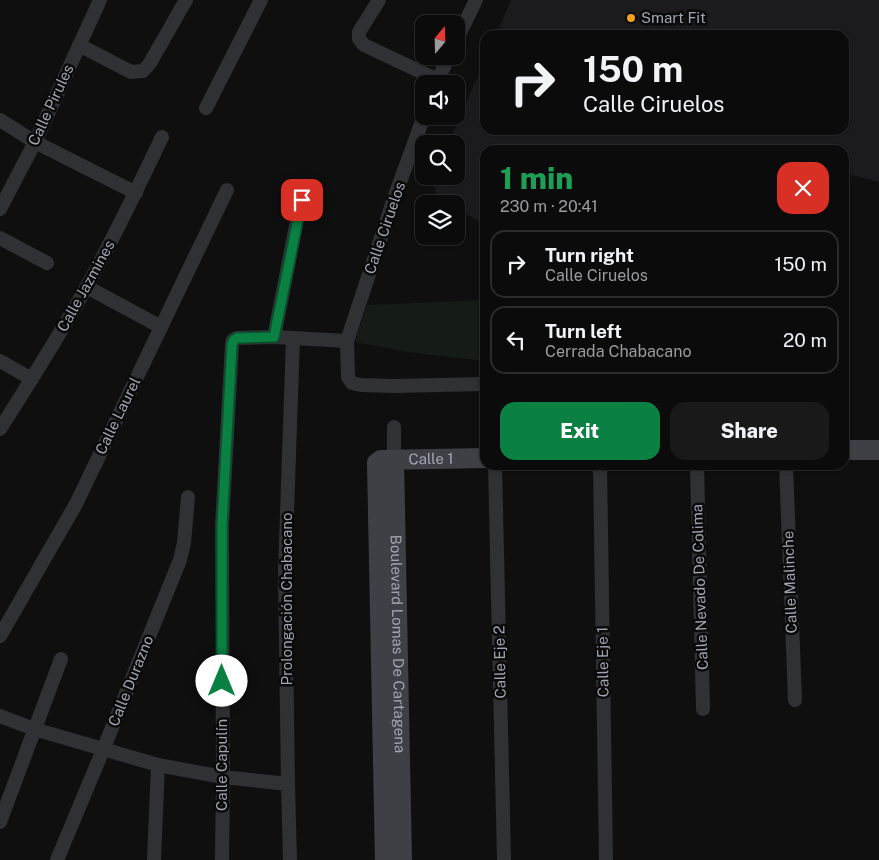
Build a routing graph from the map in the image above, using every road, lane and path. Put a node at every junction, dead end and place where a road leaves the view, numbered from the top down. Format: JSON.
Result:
{"nodes":[{"id":1,"x":100,"y":0,"type":"edge"},
{"id":2,"x":186,"y":0,"type":"edge"},
{"id":3,"x":261,"y":0,"type":"edge"},
{"id":4,"x":379,"y":0,"type":"edge"},
{"id":5,"x":476,"y":0,"type":"edge"},
{"id":6,"x":465,"y":23,"type":"edge"},
{"id":7,"x":79,"y":45,"type":"junction"},
{"id":8,"x":423,"y":75,"type":"edge"},
{"id":9,"x":206,"y":108,"type":"dead end"},
{"id":10,"x":0,"y":120,"type":"edge"},
{"id":11,"x":421,"y":125,"type":"edge"},
{"id":12,"x":162,"y":137,"type":"dead end"},
{"id":13,"x":35,"y":142,"type":"junction"},
{"id":14,"x":227,"y":190,"type":"dead end"},
{"id":15,"x":136,"y":193,"type":"junction"},
{"id":16,"x":302,"y":200,"type":"dead end"},
{"id":17,"x":0,"y":209,"type":"edge"},
{"id":18,"x":0,"y":238,"type":"edge"},
{"id":19,"x":47,"y":264,"type":"dead end"},
{"id":20,"x":87,"y":287,"type":"junction"},
{"id":21,"x":161,"y":327,"type":"junction"},
{"id":22,"x":274,"y":337,"type":"junction"},
{"id":23,"x":293,"y":338,"type":"junction"},
{"id":24,"x":347,"y":341,"type":"junction"},
{"id":25,"x":0,"y":361,"type":"edge"},
{"id":26,"x":32,"y":379,"type":"junction"},
{"id":27,"x":480,"y":384,"type":"edge"},
{"id":28,"x":394,"y":427,"type":"dead end"},
{"id":29,"x":0,"y":429,"type":"edge"},
{"id":30,"x":849,"y":450,"type":"edge"},
{"id":31,"x":879,"y":450,"type":"edge"},
{"id":32,"x":480,"y":458,"type":"edge"},
{"id":33,"x":386,"y":461,"type":"junction"},
{"id":34,"x":496,"y":470,"type":"edge"},
{"id":35,"x":600,"y":470,"type":"edge"},
{"id":36,"x":697,"y":470,"type":"edge"},
{"id":37,"x":786,"y":470,"type":"edge"},
{"id":38,"x":188,"y":497,"type":"dead end"},
{"id":39,"x":0,"y":636,"type":"edge"},
{"id":40,"x":61,"y":659,"type":"dead end"},
{"id":41,"x":795,"y":700,"type":"dead end"},
{"id":42,"x":703,"y":709,"type":"dead end"},
{"id":43,"x":0,"y":716,"type":"edge"},
{"id":44,"x":391,"y":726,"type":"junction"},
{"id":45,"x":34,"y":729,"type":"junction"},
{"id":46,"x":103,"y":750,"type":"junction"},
{"id":47,"x":158,"y":765,"type":"junction"},
{"id":48,"x":223,"y":777,"type":"junction"},
{"id":49,"x":288,"y":784,"type":"junction"},
{"id":50,"x":0,"y":822,"type":"edge"},
{"id":51,"x":56,"y":860,"type":"edge"},
{"id":52,"x":154,"y":860,"type":"edge"},
{"id":53,"x":222,"y":860,"type":"edge"},
{"id":54,"x":290,"y":860,"type":"edge"},
{"id":55,"x":385,"y":860,"type":"edge"},
{"id":56,"x":402,"y":860,"type":"edge"},
{"id":57,"x":504,"y":860,"type":"edge"},
{"id":58,"x":606,"y":860,"type":"edge"}],
"edges":[{"from":1,"to":7,"type":"street","name":"Calle Pirules"},
{"from":2,"to":7,"type":"street"},
{"from":3,"to":9,"type":"street"},
{"from":4,"to":8,"type":"street"},
{"from":5,"to":6,"type":"street"},
{"from":7,"to":13,"type":"street","name":"Calle Pirules"},
{"from":10,"to":13,"type":"street"},
{"from":11,"to":24,"type":"street","name":"Calle Ciruelos"},
{"from":12,"to":15,"type":"street","name":"Calle Jazmines"},
{"from":13,"to":15,"type":"street"},
{"from":13,"to":17,"type":"street","name":"Calle Pirules"},
{"from":14,"to":21,"type":"street","name":"Calle Laurel"},
{"from":15,"to":20,"type":"street","name":"Calle Jazmines"},
{"from":16,"to":22,"type":"street"},
{"from":18,"to":19,"type":"street"},
{"from":20,"to":21,"type":"street"},
{"from":20,"to":26,"type":"street","name":"Calle Jazmines"},
{"from":21,"to":39,"type":"street","name":"Calle Laurel"},
{"from":22,"to":23,"type":"street"},
{"from":22,"to":48,"type":"street","name":"Calle Capulín"},
{"from":23,"to":24,"type":"street"},
{"from":23,"to":49,"type":"street","name":"Prolongación Chabacano"},
{"from":24,"to":27,"type":"street","name":"Calle Ciruelos"},
{"from":25,"to":26,"type":"street"},
{"from":26,"to":29,"type":"street","name":"Calle Jazmines"},
{"from":28,"to":33,"type":"street","name":"Boulevard Lomas De Cartagena"},
{"from":30,"to":31,"type":"street"},
{"from":32,"to":33,"type":"street","name":"Calle 1"},
{"from":33,"to":44,"type":"street","name":"Boulevard Lomas De Cartagena"},
{"from":34,"to":57,"type":"street","name":"Calle Eje 2"},
{"from":35,"to":58,"type":"street","name":"Calle Eje 1"},
{"from":36,"to":42,"type":"street","name":"Calle Nevado De Colima"},
{"from":37,"to":41,"type":"street","name":"Calle Malinche"},
{"from":38,"to":46,"type":"street","name":"Calle Durazno"},
{"from":40,"to":45,"type":"street"},
{"from":43,"to":45,"type":"street"},
{"from":44,"to":55,"type":"street","name":"Boulevard Lomas De Cartagena"},
{"from":44,"to":56,"type":"street","name":"Boulevard Lomas De Cartagena"},
{"from":45,"to":46,"type":"street"},
{"from":45,"to":50,"type":"street"},
{"from":46,"to":47,"type":"street"},
{"from":46,"to":51,"type":"street","name":"Calle Durazno"},
{"from":47,"to":48,"type":"street"},
{"from":47,"to":52,"type":"street"},
{"from":48,"to":49,"type":"street"},
{"from":48,"to":53,"type":"street","name":"Calle Capulín"},
{"from":49,"to":54,"type":"street","name":"Prolongación Chabacano"}]}
